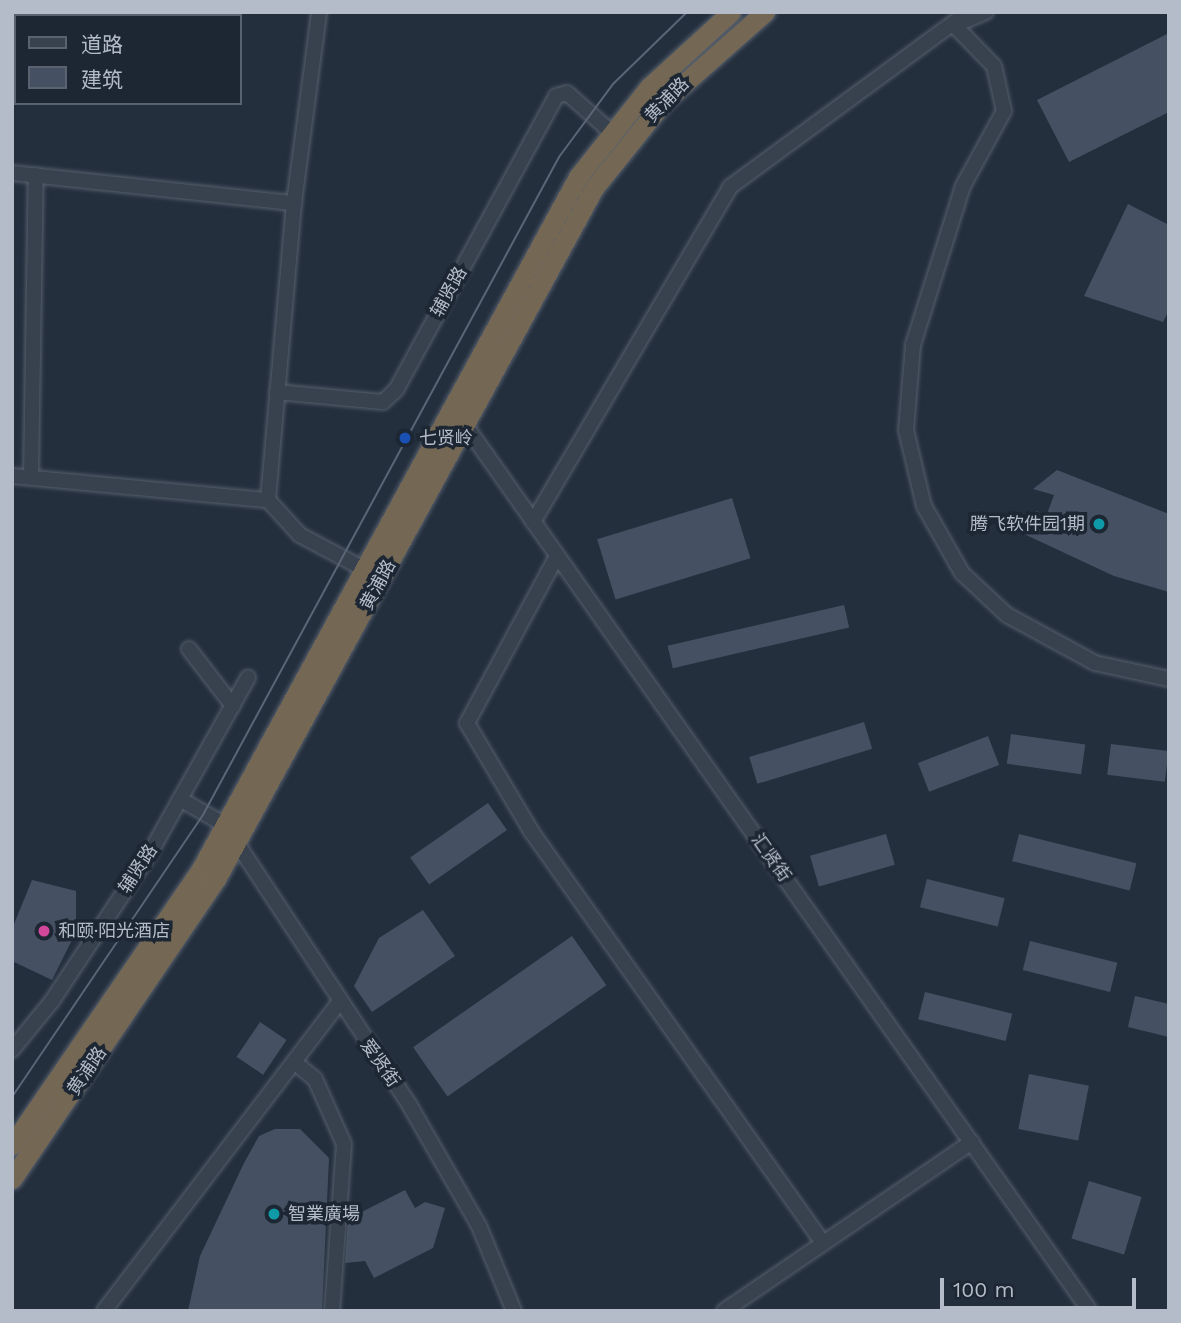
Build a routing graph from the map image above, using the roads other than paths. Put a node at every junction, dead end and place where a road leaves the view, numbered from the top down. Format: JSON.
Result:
{"nodes":[{"id":1,"x":319,"y":12,"type":"edge"},
{"id":2,"x":731,"y":12,"type":"edge"},
{"id":3,"x":765,"y":12,"type":"edge"},
{"id":4,"x":968,"y":12,"type":"edge"},
{"id":5,"x":986,"y":12,"type":"edge"},
{"id":6,"x":954,"y":25,"type":"junction"},
{"id":7,"x":610,"y":131,"type":"junction"},
{"id":8,"x":12,"y":173,"type":"edge"},
{"id":9,"x":36,"y":175,"type":"junction"},
{"id":10,"x":294,"y":203,"type":"junction"},
{"id":11,"x":277,"y":391,"type":"junction"},
{"id":12,"x":452,"y":407,"type":"junction"},
{"id":13,"x":464,"y":425,"type":"junction"},
{"id":14,"x":12,"y":476,"type":"edge"},
{"id":15,"x":31,"y":477,"type":"junction"},
{"id":16,"x":268,"y":500,"type":"junction"},
{"id":17,"x":533,"y":522,"type":"junction"},
{"id":18,"x":557,"y":556,"type":"junction"},
{"id":19,"x":364,"y":569,"type":"junction"},
{"id":20,"x":188,"y":649,"type":"dead end"},
{"id":21,"x":248,"y":678,"type":"dead end"},
{"id":22,"x":1169,"y":679,"type":"edge"},
{"id":23,"x":233,"y":705,"type":"junction"},
{"id":24,"x":180,"y":799,"type":"junction"},
{"id":25,"x":225,"y":825,"type":"junction"},
{"id":26,"x":237,"y":843,"type":"junction"},
{"id":27,"x":338,"y":1003,"type":"junction"},
{"id":28,"x":12,"y":1050,"type":"edge"},
{"id":29,"x":294,"y":1062,"type":"junction"},
{"id":30,"x":972,"y":1142,"type":"junction"},
{"id":31,"x":12,"y":1145,"type":"edge"},
{"id":32,"x":12,"y":1179,"type":"edge"},
{"id":33,"x":823,"y":1243,"type":"junction"},
{"id":34,"x":104,"y":1311,"type":"edge"},
{"id":35,"x":332,"y":1311,"type":"edge"},
{"id":36,"x":514,"y":1311,"type":"edge"},
{"id":37,"x":724,"y":1311,"type":"edge"},
{"id":38,"x":1090,"y":1311,"type":"edge"}],
"edges":[{"from":1,"to":10,"type":"street"},
{"from":2,"to":7,"type":"highway","name":"黄浦路"},
{"from":3,"to":13,"type":"highway","name":"黄浦路"},
{"from":4,"to":6,"type":"street"},
{"from":5,"to":6,"type":"street"},
{"from":6,"to":17,"type":"street"},
{"from":6,"to":22,"type":"street"},
{"from":7,"to":11,"type":"street","name":"辅贤路"},
{"from":7,"to":12,"type":"highway","name":"黄浦路"},
{"from":8,"to":9,"type":"street"},
{"from":9,"to":10,"type":"street"},
{"from":9,"to":15,"type":"street"},
{"from":10,"to":11,"type":"street"},
{"from":11,"to":16,"type":"street"},
{"from":12,"to":13,"type":"street","name":"汇贤街"},
{"from":12,"to":19,"type":"highway","name":"黄浦路"},
{"from":13,"to":17,"type":"street","name":"汇贤街"},
{"from":13,"to":26,"type":"highway","name":"黄浦路"},
{"from":14,"to":15,"type":"street"},
{"from":15,"to":16,"type":"street"},
{"from":16,"to":19,"type":"street"},
{"from":17,"to":18,"type":"street","name":"汇贤街"},
{"from":18,"to":30,"type":"street","name":"汇贤街"},
{"from":18,"to":33,"type":"street"},
{"from":19,"to":25,"type":"highway","name":"黄浦路"},
{"from":20,"to":23,"type":"street"},
{"from":21,"to":23,"type":"street","name":"辅贤路"},
{"from":23,"to":24,"type":"street","name":"辅贤路"},
{"from":24,"to":25,"type":"street"},
{"from":24,"to":28,"type":"street","name":"辅贤路"},
{"from":25,"to":26,"type":"street","name":"爱贤街"},
{"from":25,"to":31,"type":"highway","name":"黄浦路"},
{"from":26,"to":27,"type":"street","name":"爱贤街"},
{"from":26,"to":32,"type":"highway","name":"黄浦路"},
{"from":27,"to":29,"type":"street"},
{"from":27,"to":36,"type":"street","name":"爱贤街"},
{"from":29,"to":34,"type":"street"},
{"from":29,"to":35,"type":"street"},
{"from":30,"to":33,"type":"street"},
{"from":30,"to":38,"type":"street","name":"汇贤街"},
{"from":33,"to":37,"type":"street"}]}
